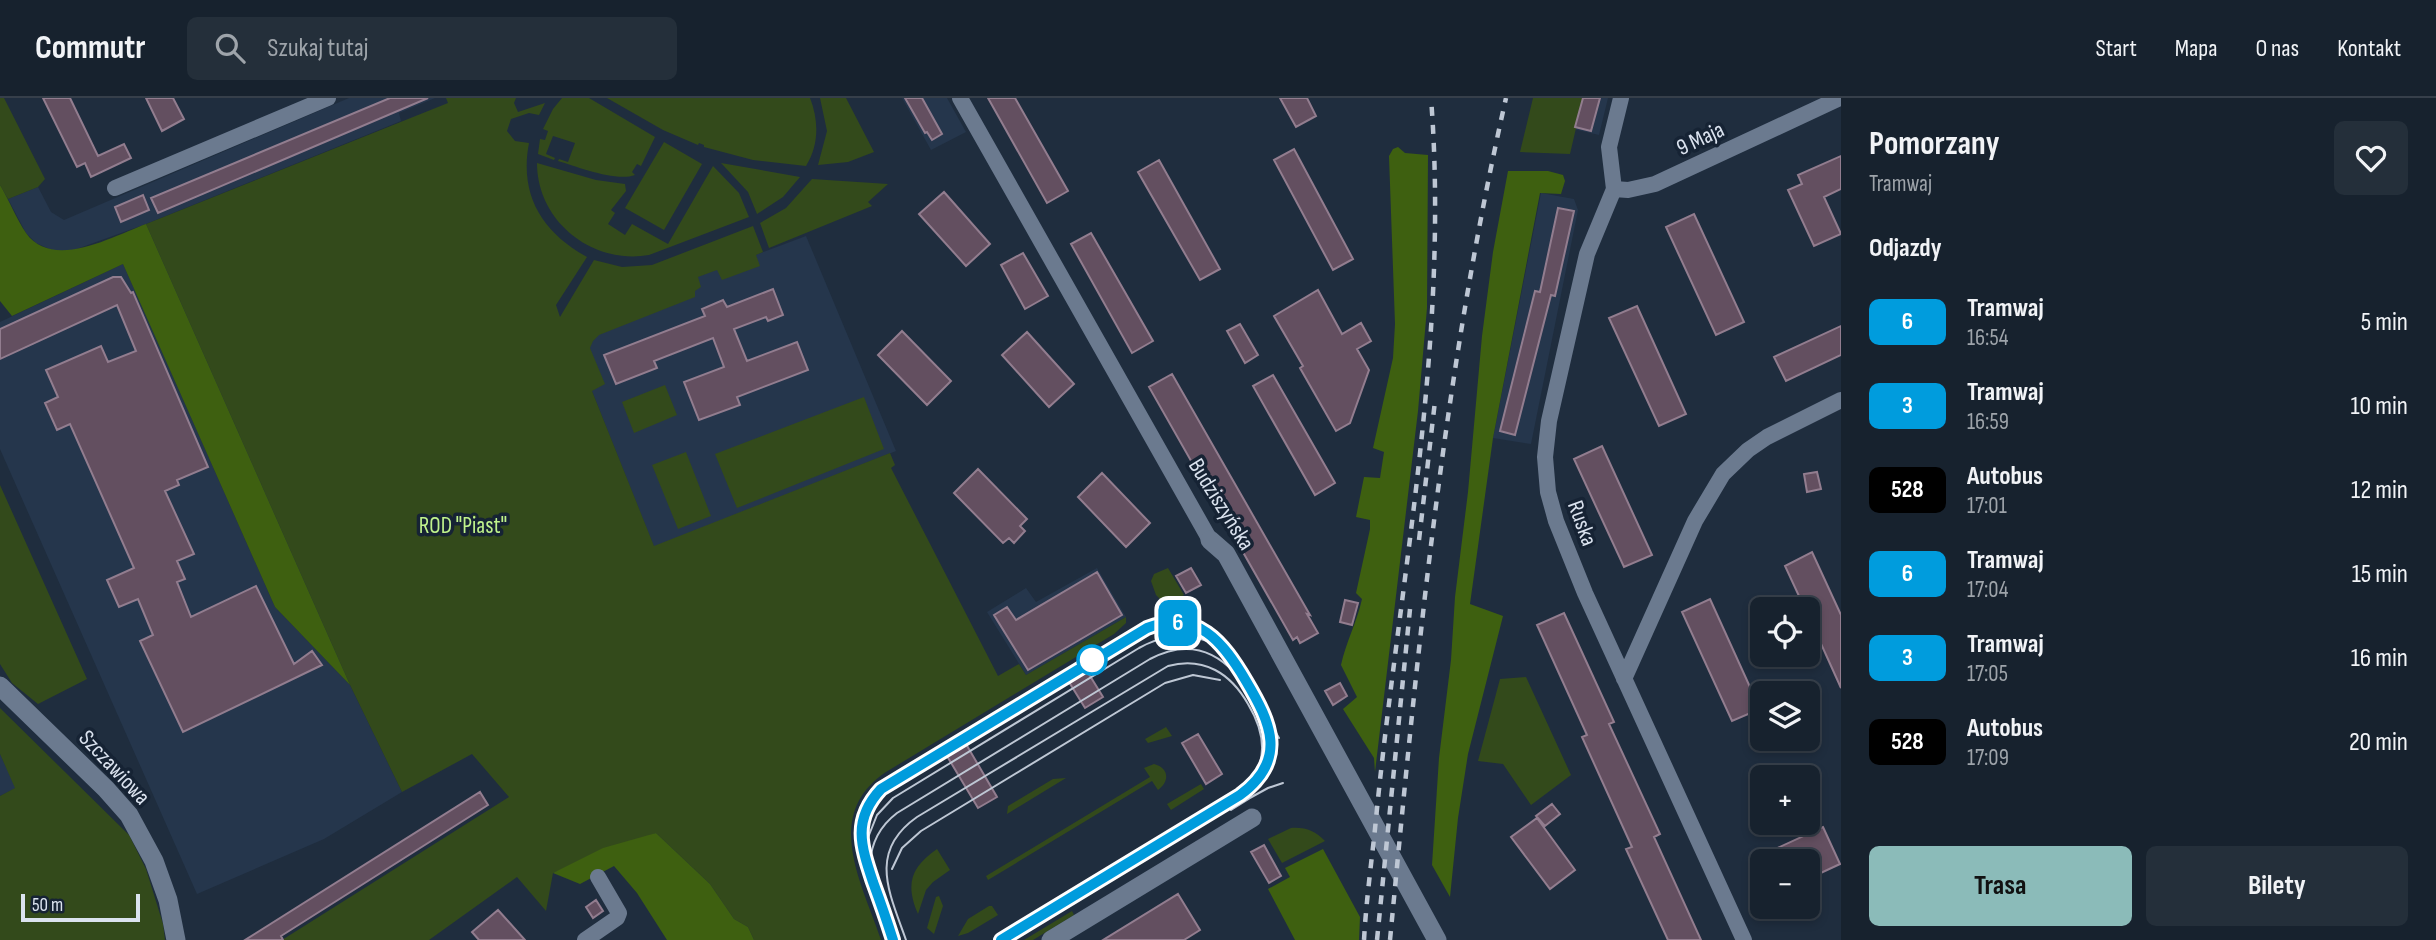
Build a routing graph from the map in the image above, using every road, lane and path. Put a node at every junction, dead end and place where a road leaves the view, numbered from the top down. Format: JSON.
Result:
{"nodes":[{"id":1,"x":328,"y":98,"type":"edge"},
{"id":2,"x":960,"y":98,"type":"edge"},
{"id":3,"x":1621,"y":98,"type":"edge"},
{"id":4,"x":1840,"y":98,"type":"edge"},
{"id":5,"x":115,"y":188,"type":"dead end"},
{"id":6,"x":1615,"y":189,"type":"junction"},
{"id":7,"x":1841,"y":400,"type":"edge"},
{"id":8,"x":1210,"y":540,"type":"joint"},
{"id":9,"x":1624,"y":679,"type":"junction"},
{"id":10,"x":0,"y":686,"type":"edge"},
{"id":11,"x":1252,"y":818,"type":"dead end"},
{"id":12,"x":597,"y":877,"type":"dead end"},
{"id":13,"x":176,"y":940,"type":"edge"},
{"id":14,"x":585,"y":940,"type":"edge"},
{"id":15,"x":1051,"y":940,"type":"edge"},
{"id":16,"x":1437,"y":940,"type":"edge"},
{"id":17,"x":1744,"y":940,"type":"edge"}],
"edges":[{"from":1,"to":5,"type":"street"},
{"from":2,"to":8,"type":"street","name":"Budziszyńska"},
{"from":3,"to":6,"type":"street"},
{"from":4,"to":6,"type":"street","name":"9 Maja"},
{"from":6,"to":9,"type":"street","name":"Ruska"},
{"from":7,"to":9,"type":"street"},
{"from":8,"to":16,"type":"street","name":"Budziszyńska"},
{"from":9,"to":17,"type":"street","name":"Ruska"},
{"from":10,"to":13,"type":"street","name":"Szczawiowa"},
{"from":11,"to":15,"type":"street"},
{"from":12,"to":14,"type":"street"}]}
